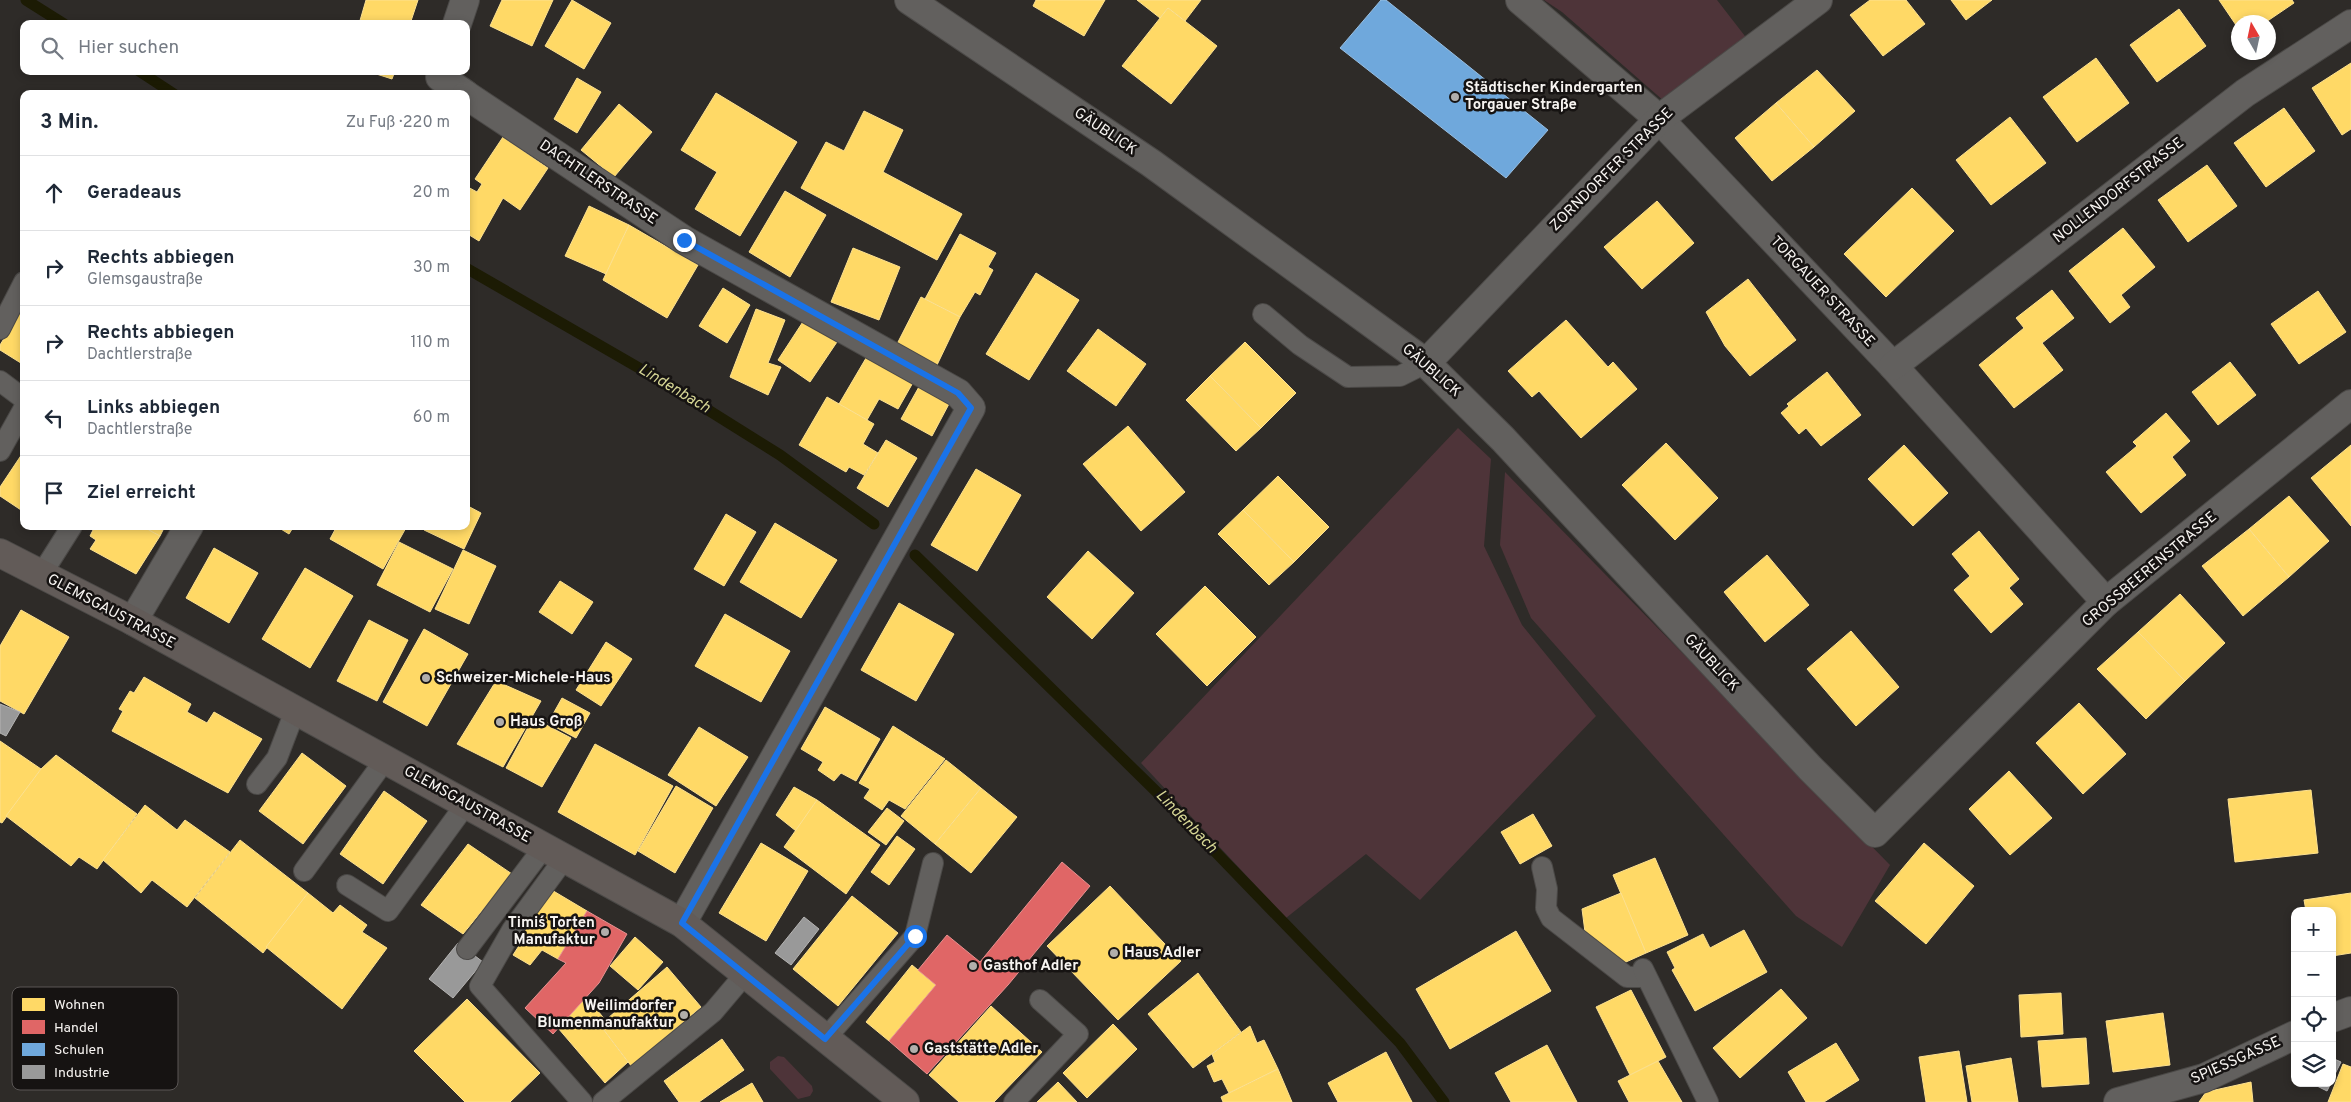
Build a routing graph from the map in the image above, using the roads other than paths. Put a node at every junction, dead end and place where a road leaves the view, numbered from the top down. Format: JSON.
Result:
{"nodes":[{"id":1,"x":465,"y":0,"type":"edge"},
{"id":2,"x":908,"y":0,"type":"edge"},
{"id":3,"x":1520,"y":0,"type":"edge"},
{"id":4,"x":1818,"y":0,"type":"edge"},
{"id":5,"x":458,"y":20,"type":"edge"},
{"id":6,"x":2351,"y":24,"type":"edge"},
{"id":7,"x":438,"y":81,"type":"edge"},
{"id":8,"x":457,"y":90,"type":"edge"},
{"id":9,"x":470,"y":97,"type":"edge"},
{"id":10,"x":1659,"y":119,"type":"junction"},
{"id":11,"x":20,"y":290,"type":"edge"},
{"id":12,"x":1263,"y":314,"type":"dead end"},
{"id":13,"x":0,"y":329,"type":"edge"},
{"id":14,"x":1426,"y":363,"type":"junction"},
{"id":15,"x":1893,"y":366,"type":"junction"},
{"id":16,"x":0,"y":381,"type":"edge"},
{"id":17,"x":20,"y":396,"type":"edge"},
{"id":18,"x":2351,"y":404,"type":"edge"},
{"id":19,"x":20,"y":415,"type":"edge"},
{"id":20,"x":0,"y":451,"type":"edge"},
{"id":21,"x":69,"y":530,"type":"edge"},
{"id":22,"x":187,"y":530,"type":"edge"},
{"id":23,"x":0,"y":553,"type":"edge"},
{"id":24,"x":41,"y":575,"type":"junction"},
{"id":25,"x":2106,"y":602,"type":"junction"},
{"id":26,"x":133,"y":621,"type":"junction"},
{"id":27,"x":295,"y":711,"type":"junction"},
{"id":28,"x":385,"y":760,"type":"junction"},
{"id":29,"x":256,"y":784,"type":"dead end"},
{"id":30,"x":466,"y":804,"type":"junction"},
{"id":31,"x":1875,"y":833,"type":"joint"},
{"id":32,"x":554,"y":853,"type":"junction"},
{"id":33,"x":933,"y":863,"type":"dead end"},
{"id":34,"x":1542,"y":867,"type":"dead end"},
{"id":35,"x":304,"y":871,"type":"dead end"},
{"id":36,"x":347,"y":885,"type":"dead end"},
{"id":37,"x":682,"y":923,"type":"junction"},
{"id":38,"x":467,"y":949,"type":"dead end"},
{"id":39,"x":746,"y":973,"type":"junction"},
{"id":40,"x":1040,"y":1000,"type":"dead end"},
{"id":41,"x":2351,"y":1011,"type":"edge"},
{"id":42,"x":2336,"y":1017,"type":"edge"},
{"id":43,"x":2291,"y":1037,"type":"edge"},
{"id":44,"x":825,"y":1039,"type":"junction"},
{"id":45,"x":582,"y":1102,"type":"edge"},
{"id":46,"x":603,"y":1102,"type":"edge"},
{"id":47,"x":905,"y":1102,"type":"edge"},
{"id":48,"x":1014,"y":1102,"type":"edge"},
{"id":49,"x":1708,"y":1102,"type":"edge"},
{"id":50,"x":2118,"y":1102,"type":"edge"}],
"edges":[{"from":1,"to":5,"type":"street"},
{"from":2,"to":14,"type":"street","name":"GÄUBLICK"},
{"from":3,"to":10,"type":"street","name":"TORGAUER STRASSE"},
{"from":4,"to":10,"type":"street","name":"ZORNDORFER STRASSE"},
{"from":6,"to":15,"type":"street","name":"NOLLENDORFSTRASSE"},
{"from":7,"to":8,"type":"street","name":"DACHTLERSTRASSE"},
{"from":9,"to":37,"type":"street","name":"DACHTLERSTRASSE"},
{"from":10,"to":14,"type":"street","name":"ZORNDORFER STRASSE"},
{"from":10,"to":15,"type":"street","name":"TORGAUER STRASSE"},
{"from":11,"to":13,"type":"lane"},
{"from":12,"to":14,"type":"lane"},
{"from":14,"to":31,"type":"street","name":"GÄUBLICK"},
{"from":15,"to":25,"type":"street","name":"TORGAUER STRASSE"},
{"from":16,"to":17,"type":"lane"},
{"from":18,"to":25,"type":"street","name":"GROSSBEERENSTRASSE"},
{"from":19,"to":20,"type":"lane"},
{"from":21,"to":24,"type":"lane"},
{"from":22,"to":26,"type":"street"},
{"from":23,"to":24,"type":"main road","name":"GLEMSGAUSTRASSE"},
{"from":24,"to":26,"type":"main road","name":"GLEMSGAUSTRASSE"},
{"from":25,"to":31,"type":"street","name":"GROSSBEERENSTRASSE"},
{"from":26,"to":27,"type":"main road","name":"GLEMSGAUSTRASSE"},
{"from":27,"to":28,"type":"main road","name":"GLEMSGAUSTRASSE"},
{"from":27,"to":29,"type":"lane"},
{"from":28,"to":30,"type":"main road","name":"GLEMSGAUSTRASSE"},
{"from":28,"to":35,"type":"lane"},
{"from":30,"to":32,"type":"main road","name":"GLEMSGAUSTRASSE"},
{"from":30,"to":36,"type":"lane"},
{"from":32,"to":37,"type":"main road","name":"GLEMSGAUSTRASSE"},
{"from":32,"to":38,"type":"lane"},
{"from":32,"to":45,"type":"lane"},
{"from":33,"to":44,"type":"lane"},
{"from":34,"to":49,"type":"lane"},
{"from":37,"to":39,"type":"main road","name":"GLEMSGAUSTRASSE"},
{"from":39,"to":44,"type":"main road","name":"GLEMSGAUSTRASSE"},
{"from":39,"to":46,"type":"lane"},
{"from":40,"to":48,"type":"lane"},
{"from":41,"to":42,"type":"street"},
{"from":43,"to":50,"type":"street","name":"SPIESSGASSE"},
{"from":44,"to":47,"type":"main road","name":"GLEMSGAUSTRASSE"}]}
